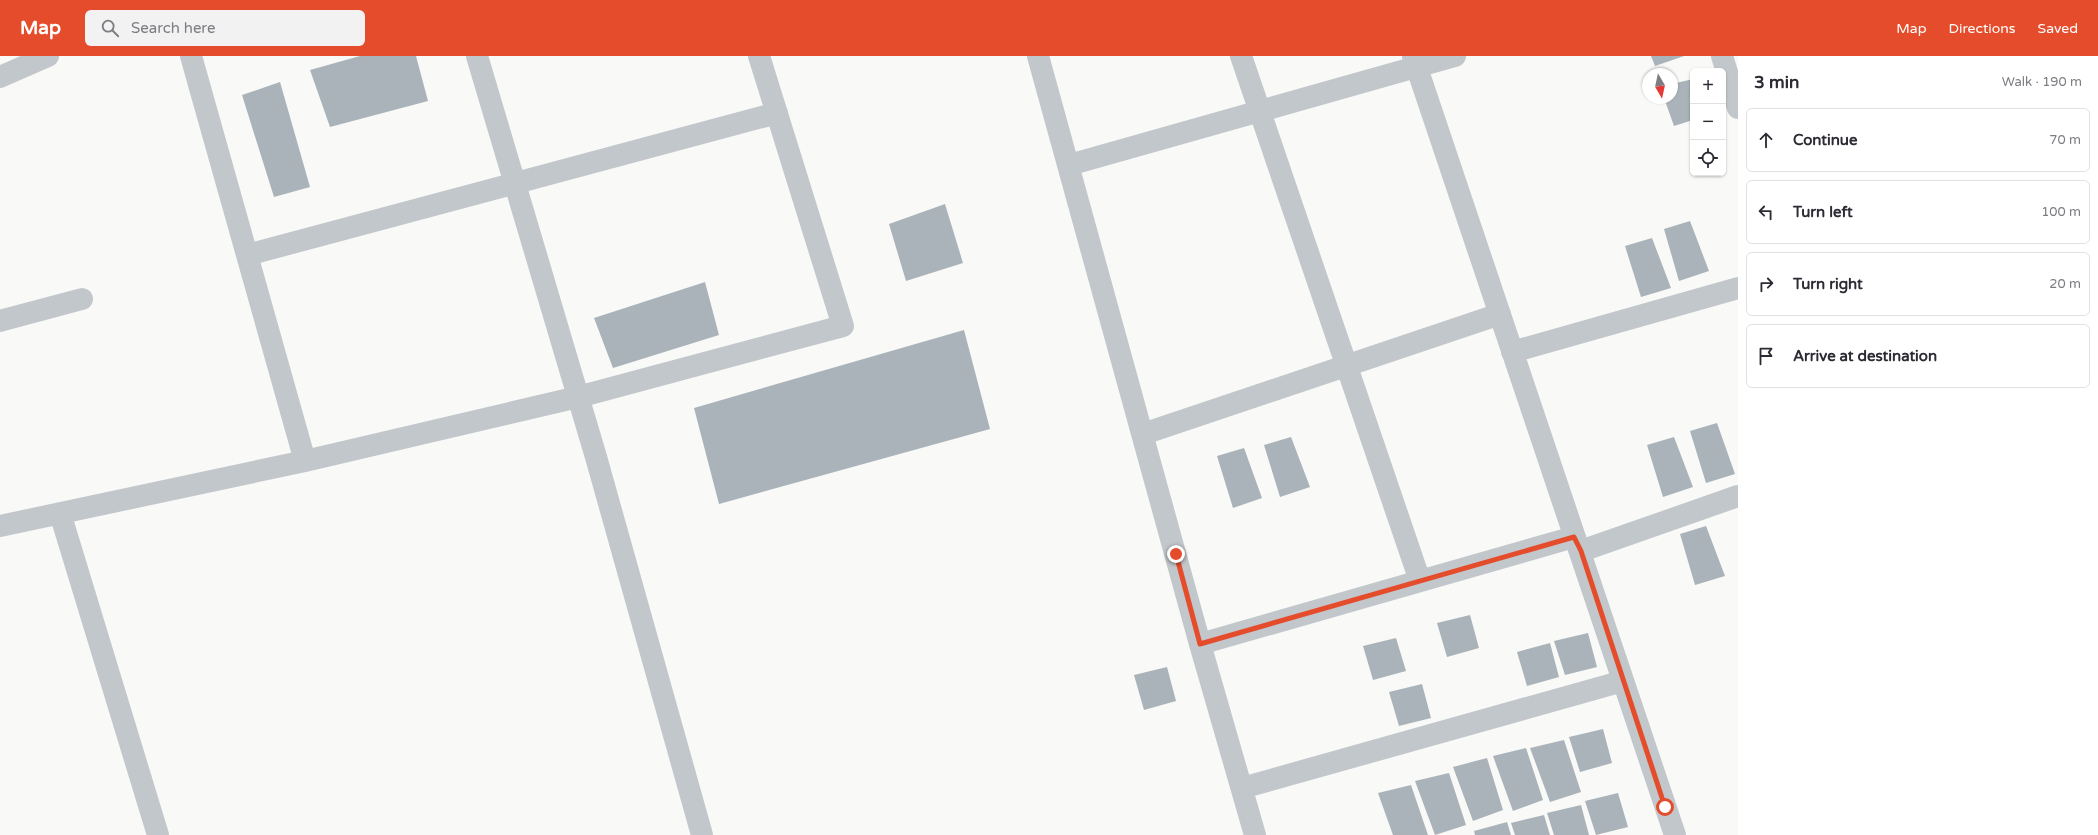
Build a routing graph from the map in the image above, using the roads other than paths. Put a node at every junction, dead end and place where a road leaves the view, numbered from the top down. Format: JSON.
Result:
{"nodes":[{"id":1,"x":48,"y":56,"type":"edge"},
{"id":2,"x":190,"y":56,"type":"edge"},
{"id":3,"x":477,"y":56,"type":"edge"},
{"id":4,"x":759,"y":56,"type":"edge"},
{"id":5,"x":1038,"y":56,"type":"edge"},
{"id":6,"x":1241,"y":56,"type":"edge"},
{"id":7,"x":1455,"y":56,"type":"edge"},
{"id":8,"x":1722,"y":56,"type":"edge"},
{"id":9,"x":1414,"y":61,"type":"edge"},
{"id":10,"x":0,"y":77,"type":"edge"},
{"id":11,"x":1738,"y":108,"type":"edge"},
{"id":12,"x":1259,"y":111,"type":"junction"},
{"id":13,"x":777,"y":113,"type":"junction"},
{"id":14,"x":1069,"y":166,"type":"junction"},
{"id":15,"x":515,"y":184,"type":"junction"},
{"id":16,"x":247,"y":255,"type":"junction"},
{"id":17,"x":1738,"y":288,"type":"edge"},
{"id":18,"x":82,"y":299,"type":"dead end"},
{"id":19,"x":1500,"y":314,"type":"junction"},
{"id":20,"x":0,"y":321,"type":"edge"},
{"id":21,"x":1512,"y":352,"type":"junction"},
{"id":22,"x":1347,"y":365,"type":"junction"},
{"id":23,"x":578,"y":397,"type":"junction"},
{"id":24,"x":1143,"y":434,"type":"junction"},
{"id":25,"x":305,"y":461,"type":"junction"},
{"id":26,"x":1738,"y":496,"type":"edge"},
{"id":27,"x":60,"y":513,"type":"junction"},
{"id":28,"x":0,"y":526,"type":"edge"},
{"id":29,"x":1577,"y":544,"type":"junction"},
{"id":30,"x":1420,"y":581,"type":"junction"},
{"id":31,"x":1200,"y":644,"type":"junction"},
{"id":32,"x":1623,"y":681,"type":"junction"},
{"id":33,"x":1242,"y":788,"type":"junction"},
{"id":34,"x":158,"y":835,"type":"edge"},
{"id":35,"x":702,"y":835,"type":"edge"},
{"id":36,"x":1255,"y":835,"type":"edge"},
{"id":37,"x":1674,"y":835,"type":"edge"}],
"edges":[{"from":1,"to":10,"type":"street"},
{"from":2,"to":16,"type":"street"},
{"from":3,"to":15,"type":"street"},
{"from":4,"to":13,"type":"street"},
{"from":5,"to":14,"type":"street"},
{"from":6,"to":12,"type":"street"},
{"from":7,"to":9,"type":"street"},
{"from":8,"to":11,"type":"street"},
{"from":9,"to":12,"type":"street"},
{"from":9,"to":19,"type":"street"},
{"from":12,"to":14,"type":"street"},
{"from":12,"to":22,"type":"street"},
{"from":13,"to":15,"type":"street"},
{"from":13,"to":23,"type":"street"},
{"from":14,"to":24,"type":"street"},
{"from":15,"to":16,"type":"street"},
{"from":15,"to":23,"type":"street"},
{"from":16,"to":25,"type":"street"},
{"from":17,"to":21,"type":"street"},
{"from":18,"to":20,"type":"street"},
{"from":19,"to":21,"type":"street"},
{"from":19,"to":22,"type":"street"},
{"from":21,"to":29,"type":"street"},
{"from":22,"to":24,"type":"street"},
{"from":22,"to":30,"type":"street"},
{"from":23,"to":25,"type":"street"},
{"from":23,"to":35,"type":"street"},
{"from":24,"to":31,"type":"street"},
{"from":25,"to":27,"type":"street"},
{"from":26,"to":29,"type":"street"},
{"from":27,"to":28,"type":"street"},
{"from":27,"to":34,"type":"street"},
{"from":29,"to":30,"type":"street"},
{"from":29,"to":32,"type":"street"},
{"from":30,"to":31,"type":"street"},
{"from":31,"to":33,"type":"street"},
{"from":32,"to":33,"type":"street"},
{"from":32,"to":37,"type":"street"},
{"from":33,"to":36,"type":"street"}]}
